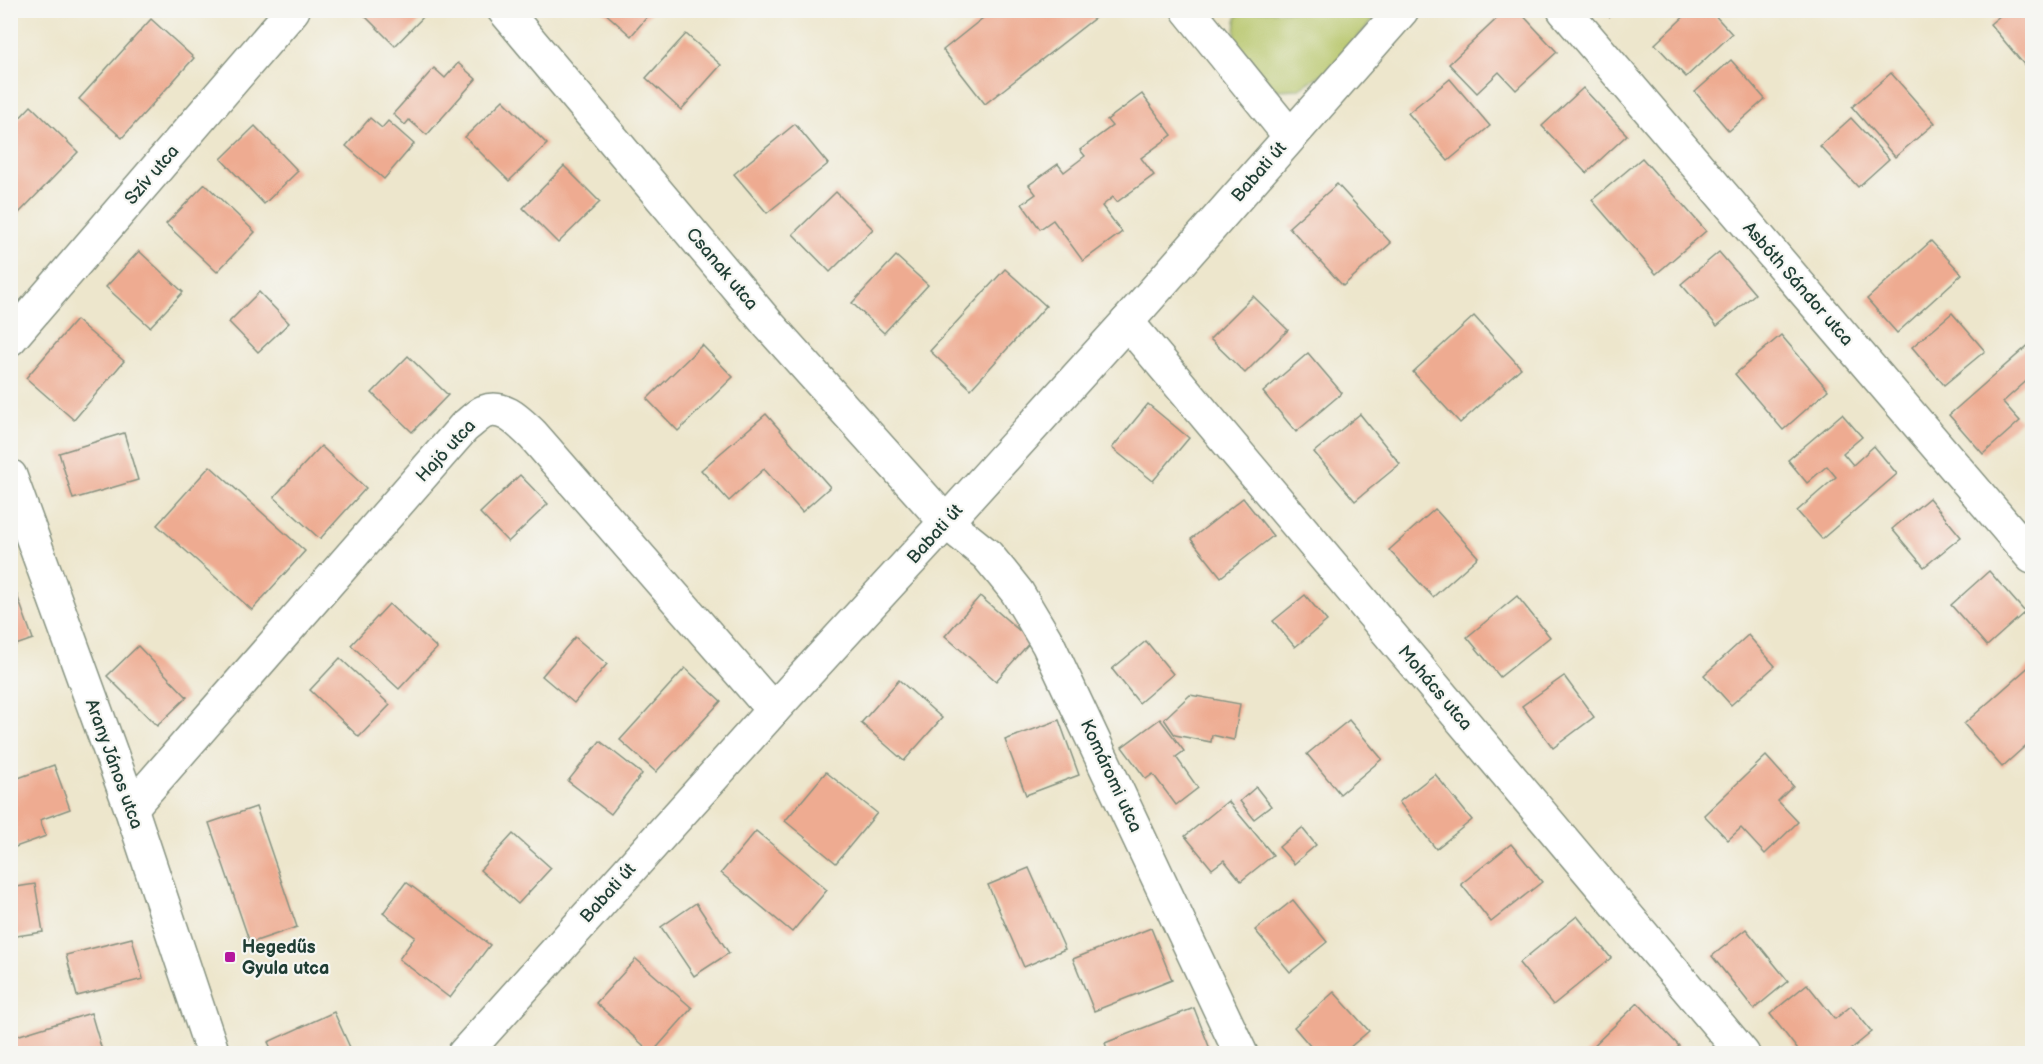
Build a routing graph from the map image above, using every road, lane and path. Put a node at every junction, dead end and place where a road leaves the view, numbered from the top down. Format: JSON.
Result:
{"nodes":[{"id":1,"x":293,"y":10,"type":"edge"},
{"id":2,"x":504,"y":10,"type":"edge"},
{"id":3,"x":1402,"y":10,"type":"edge"},
{"id":4,"x":1564,"y":10,"type":"edge"},
{"id":5,"x":1201,"y":15,"type":"edge"},
{"id":6,"x":1290,"y":136,"type":"junction"},
{"id":7,"x":1127,"y":322,"type":"junction"},
{"id":8,"x":10,"y":339,"type":"edge"},
{"id":9,"x":10,"y":476,"type":"edge"},
{"id":10,"x":946,"y":522,"type":"junction"},
{"id":11,"x":2031,"y":551,"type":"edge"},
{"id":12,"x":773,"y":710,"type":"junction"},
{"id":13,"x":131,"y":808,"type":"junction"},
{"id":14,"x":213,"y":1053,"type":"edge"},
{"id":15,"x":464,"y":1053,"type":"edge"},
{"id":16,"x":1242,"y":1053,"type":"edge"},
{"id":17,"x":1743,"y":1053,"type":"edge"}],
"edges":[{"from":1,"to":8,"type":"street","name":"Szív utca"},
{"from":2,"to":10,"type":"street","name":"Csanak utca"},
{"from":3,"to":6,"type":"street","name":"Babati út"},
{"from":4,"to":11,"type":"street","name":"Asbóth Sándor utca"},
{"from":5,"to":6,"type":"street"},
{"from":6,"to":7,"type":"street","name":"Babati út"},
{"from":7,"to":10,"type":"street","name":"Babati út"},
{"from":7,"to":17,"type":"street","name":"Mohács utca"},
{"from":9,"to":13,"type":"street","name":"Arany János utca"},
{"from":10,"to":12,"type":"street","name":"Babati út"},
{"from":10,"to":16,"type":"street","name":"Komáromi utca"},
{"from":12,"to":13,"type":"street","name":"Hajó utca"},
{"from":12,"to":15,"type":"street","name":"Babati út"},
{"from":13,"to":14,"type":"street","name":"Arany János utca"}]}
